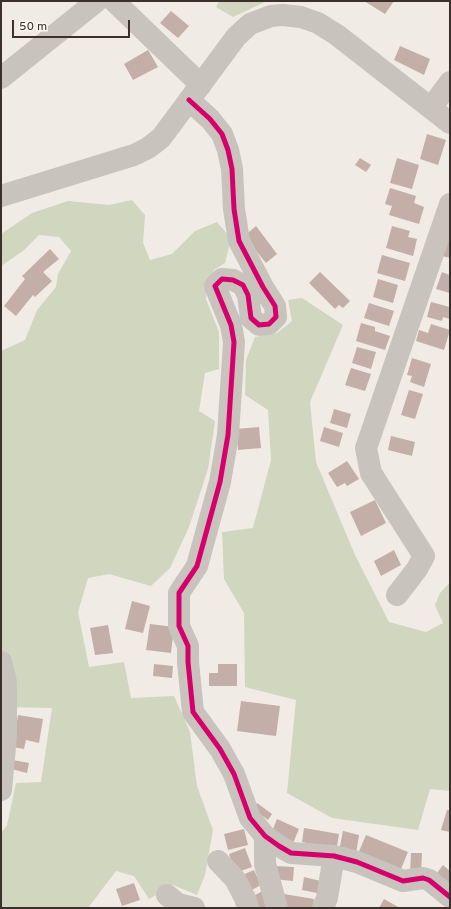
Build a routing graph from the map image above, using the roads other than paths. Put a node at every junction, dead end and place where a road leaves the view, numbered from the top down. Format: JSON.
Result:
{"nodes":[{"id":1,"x":97,"y":1,"type":"edge"},
{"id":2,"x":114,"y":1,"type":"edge"},
{"id":3,"x":1,"y":78,"type":"edge"},
{"id":4,"x":450,"y":82,"type":"edge"},
{"id":5,"x":195,"y":93,"type":"junction"},
{"id":6,"x":431,"y":108,"type":"junction"},
{"id":7,"x":450,"y":123,"type":"edge"},
{"id":8,"x":1,"y":196,"type":"edge"},
{"id":9,"x":450,"y":204,"type":"edge"},
{"id":10,"x":396,"y":595,"type":"dead end"},
{"id":11,"x":1,"y":662,"type":"edge"},
{"id":12,"x":1,"y":790,"type":"edge"},
{"id":13,"x":265,"y":836,"type":"junction"},
{"id":14,"x":334,"y":856,"type":"junction"},
{"id":15,"x":218,"y":860,"type":"dead end"},
{"id":16,"x":167,"y":895,"type":"dead end"},
{"id":17,"x":450,"y":897,"type":"edge"},
{"id":18,"x":194,"y":908,"type":"edge"},
{"id":19,"x":248,"y":908,"type":"edge"},
{"id":20,"x":277,"y":908,"type":"edge"},
{"id":21,"x":323,"y":908,"type":"edge"}],
"edges":[{"from":1,"to":3,"type":"street"},
{"from":2,"to":5,"type":"street"},
{"from":4,"to":6,"type":"street"},
{"from":5,"to":6,"type":"street"},
{"from":5,"to":8,"type":"street"},
{"from":5,"to":13,"type":"street"},
{"from":6,"to":7,"type":"street"},
{"from":9,"to":10,"type":"street"},
{"from":11,"to":12,"type":"street"},
{"from":13,"to":14,"type":"street"},
{"from":13,"to":20,"type":"street"},
{"from":14,"to":17,"type":"street"},
{"from":14,"to":21,"type":"street"},
{"from":15,"to":19,"type":"street"},
{"from":16,"to":18,"type":"street"}]}
